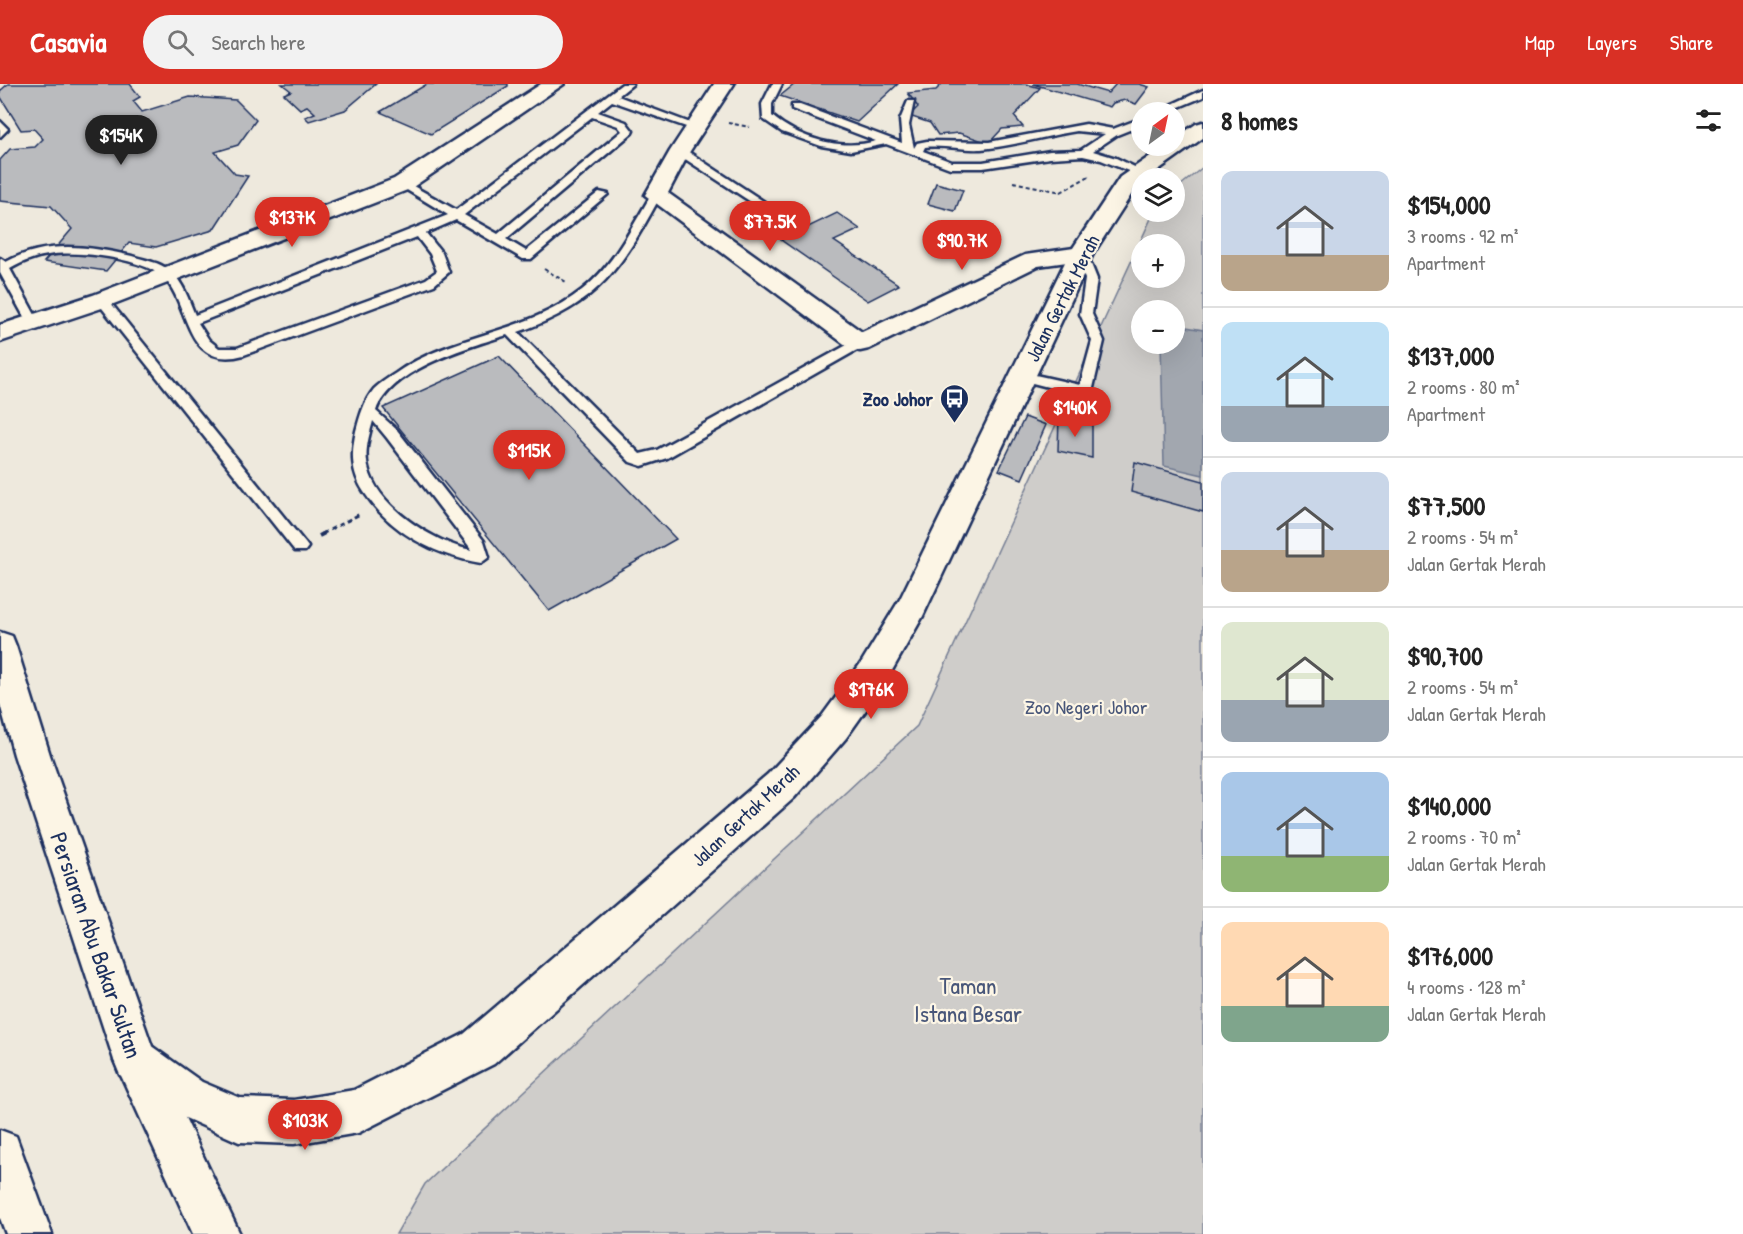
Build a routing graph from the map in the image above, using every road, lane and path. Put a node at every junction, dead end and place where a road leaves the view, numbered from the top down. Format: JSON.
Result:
{"nodes":[{"id":1,"x":513,"y":84,"type":"edge"},
{"id":2,"x":554,"y":84,"type":"edge"},
{"id":3,"x":628,"y":84,"type":"edge"},
{"id":4,"x":724,"y":84,"type":"edge"},
{"id":5,"x":777,"y":84,"type":"edge"},
{"id":6,"x":1203,"y":93,"type":"edge"},
{"id":7,"x":611,"y":97,"type":"junction"},
{"id":8,"x":1183,"y":102,"type":"edge"},
{"id":9,"x":911,"y":103,"type":"dead end"},
{"id":10,"x":796,"y":107,"type":"dead end"},
{"id":11,"x":519,"y":109,"type":"junction"},
{"id":12,"x":591,"y":113,"type":"junction"},
{"id":13,"x":0,"y":124,"type":"edge"},
{"id":14,"x":1131,"y":126,"type":"edge"},
{"id":15,"x":696,"y":127,"type":"junction"},
{"id":16,"x":1203,"y":128,"type":"edge"},
{"id":17,"x":0,"y":134,"type":"edge"},
{"id":18,"x":1113,"y":134,"type":"junction"},
{"id":19,"x":889,"y":140,"type":"junction"},
{"id":20,"x":680,"y":151,"type":"junction"},
{"id":21,"x":912,"y":151,"type":"junction"},
{"id":22,"x":1083,"y":153,"type":"junction"},
{"id":23,"x":1131,"y":168,"type":"edge"},
{"id":24,"x":1146,"y":168,"type":"edge"},
{"id":25,"x":1131,"y":180,"type":"edge"},
{"id":26,"x":402,"y":184,"type":"junction"},
{"id":27,"x":603,"y":194,"type":"dead end"},
{"id":28,"x":656,"y":195,"type":"junction"},
{"id":29,"x":457,"y":215,"type":"junction"},
{"id":30,"x":792,"y":224,"type":"dead end"},
{"id":31,"x":419,"y":232,"type":"junction"},
{"id":32,"x":500,"y":239,"type":"junction"},
{"id":33,"x":1081,"y":254,"type":"junction"},
{"id":34,"x":2,"y":265,"type":"edge"},
{"id":35,"x":540,"y":267,"type":"dead end"},
{"id":36,"x":168,"y":274,"type":"junction"},
{"id":37,"x":586,"y":293,"type":"junction"},
{"id":38,"x":102,"y":300,"type":"junction"},
{"id":39,"x":191,"y":321,"type":"junction"},
{"id":40,"x":34,"y":324,"type":"junction"},
{"id":41,"x":510,"y":331,"type":"junction"},
{"id":42,"x":0,"y":334,"type":"edge"},
{"id":43,"x":860,"y":343,"type":"junction"},
{"id":44,"x":1022,"y":376,"type":"junction"},
{"id":45,"x":368,"y":412,"type":"junction"},
{"id":46,"x":382,"y":502,"type":"junction"},
{"id":47,"x":300,"y":547,"type":"joint"},
{"id":48,"x":0,"y":646,"type":"edge"},
{"id":49,"x":135,"y":1060,"type":"junction"},
{"id":50,"x":0,"y":1152,"type":"edge"},
{"id":51,"x":28,"y":1234,"type":"edge"},
{"id":52,"x":217,"y":1234,"type":"edge"}],
"edges":[{"from":1,"to":11,"type":"main road"},
{"from":2,"to":11,"type":"main road"},
{"from":3,"to":7,"type":"lane"},
{"from":4,"to":15,"type":"main road"},
{"from":5,"to":19,"type":"lane"},
{"from":6,"to":8,"type":"lane"},
{"from":7,"to":12,"type":"lane"},
{"from":7,"to":15,"type":"lane"},
{"from":9,"to":21,"type":"lane"},
{"from":10,"to":19,"type":"lane"},
{"from":11,"to":26,"type":"main road"},
{"from":12,"to":29,"type":"lane"},
{"from":12,"to":32,"type":"lane"},
{"from":13,"to":17,"type":"lane"},
{"from":14,"to":18,"type":"lane"},
{"from":15,"to":20,"type":"main road"},
{"from":16,"to":24,"type":"main road","name":"Jalan Gertak Merah"},
{"from":18,"to":21,"type":"lane"},
{"from":18,"to":22,"type":"lane"},
{"from":19,"to":21,"type":"lane"},
{"from":20,"to":28,"type":"main road"},
{"from":20,"to":30,"type":"lane"},
{"from":21,"to":22,"type":"lane"},
{"from":22,"to":23,"type":"lane"},
{"from":25,"to":33,"type":"main road","name":"Jalan Gertak Merah"},
{"from":26,"to":29,"type":"lane"},
{"from":26,"to":36,"type":"main road"},
{"from":27,"to":32,"type":"lane"},
{"from":28,"to":37,"type":"lane"},
{"from":28,"to":43,"type":"main road"},
{"from":29,"to":31,"type":"lane"},
{"from":29,"to":32,"type":"lane"},
{"from":31,"to":39,"type":"lane"},
{"from":31,"to":39,"type":"lane"},
{"from":33,"to":43,"type":"main road"},
{"from":33,"to":44,"type":"main road","name":"Jalan Gertak Merah"},
{"from":33,"to":44,"type":"lane"},
{"from":34,"to":36,"type":"lane"},
{"from":34,"to":40,"type":"lane"},
{"from":35,"to":37,"type":"path"},
{"from":36,"to":38,"type":"main road"},
{"from":36,"to":39,"type":"lane"},
{"from":37,"to":41,"type":"lane"},
{"from":38,"to":40,"type":"main road"},
{"from":38,"to":47,"type":"lane"},
{"from":40,"to":42,"type":"main road"},
{"from":41,"to":43,"type":"lane"},
{"from":41,"to":45,"type":"lane"},
{"from":44,"to":49,"type":"main road","name":"Jalan Gertak Merah"},
{"from":45,"to":46,"type":"lane"},
{"from":45,"to":46,"type":"lane"},
{"from":46,"to":47,"type":"path"},
{"from":48,"to":49,"type":"main road","name":"Persiaran Abu Bakar Sultan"},
{"from":49,"to":52,"type":"main road","name":"Persiaran Abu Bakar Sultan"},
{"from":50,"to":51,"type":"main road"}]}
